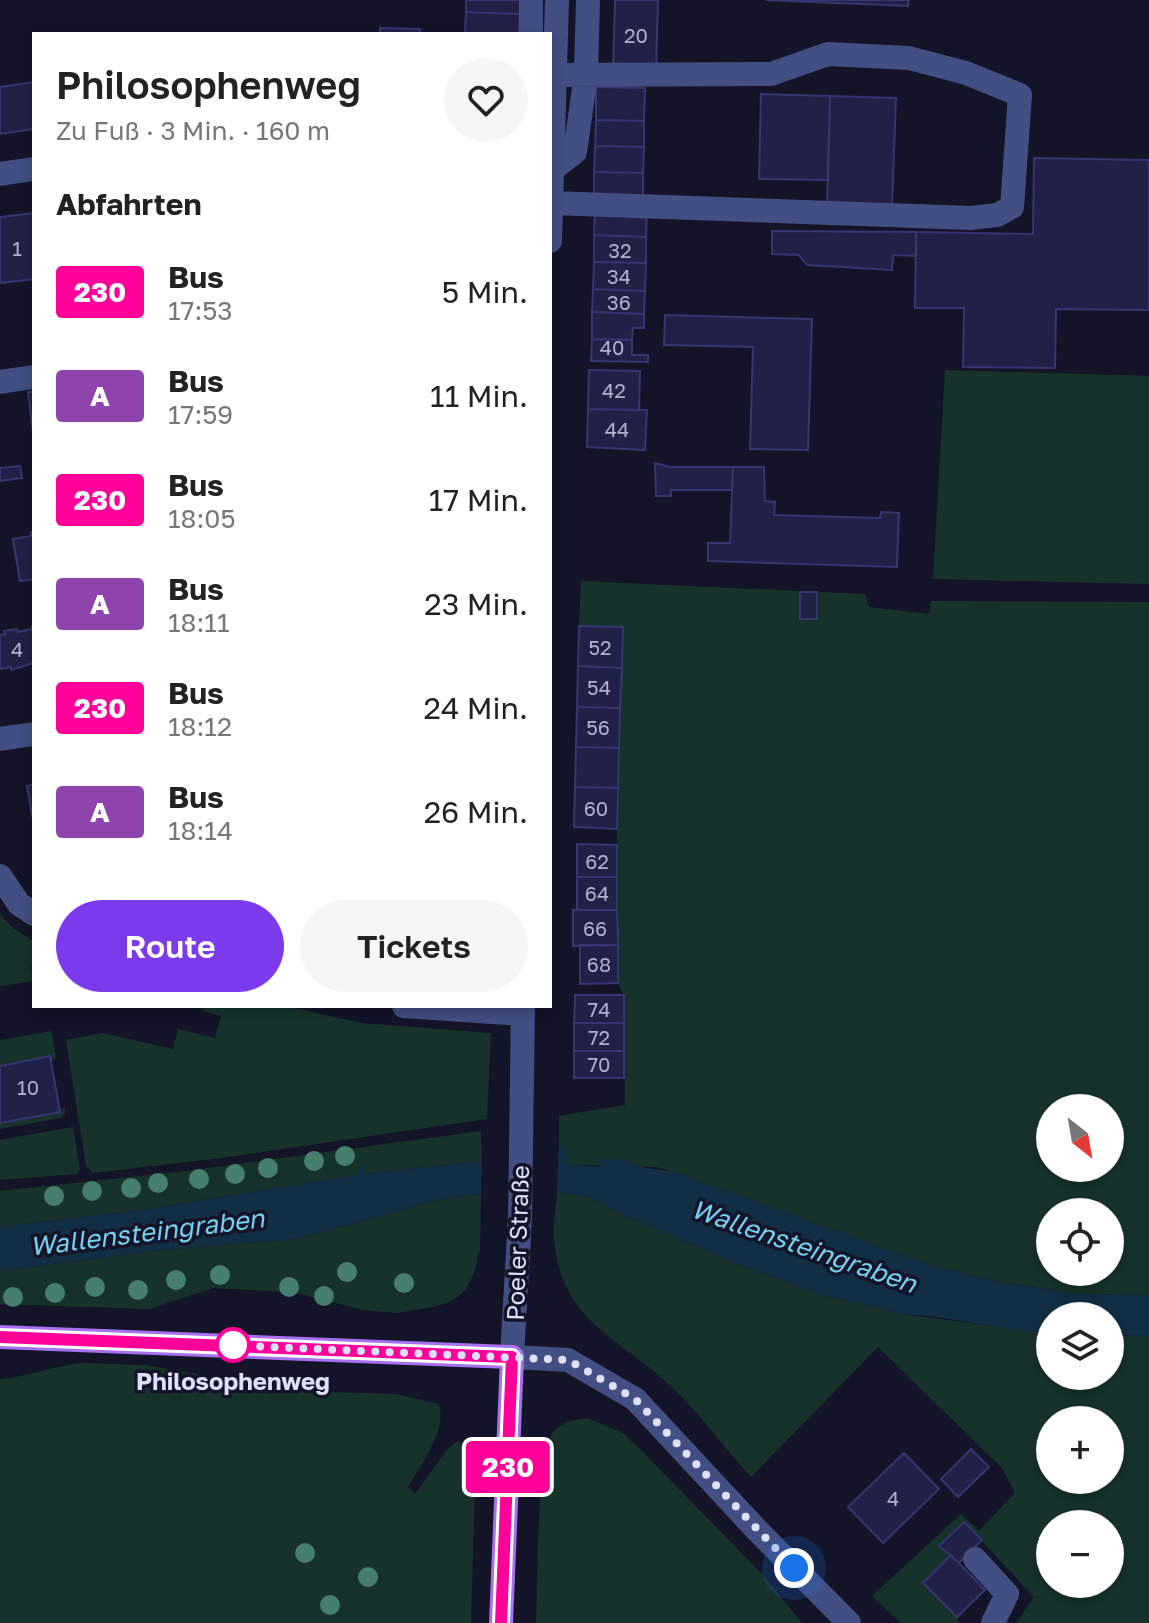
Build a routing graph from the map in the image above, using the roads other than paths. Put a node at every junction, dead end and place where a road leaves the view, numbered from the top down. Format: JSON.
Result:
{"nodes":[{"id":1,"x":531,"y":0,"type":"edge"},
{"id":2,"x":557,"y":0,"type":"edge"},
{"id":3,"x":588,"y":0,"type":"edge"},
{"id":4,"x":531,"y":32,"type":"edge"},
{"id":5,"x":555,"y":75,"type":"junction"},
{"id":6,"x":586,"y":75,"type":"junction"},
{"id":7,"x":552,"y":146,"type":"edge"},
{"id":8,"x":552,"y":168,"type":"edge"},
{"id":9,"x":32,"y":169,"type":"edge"},
{"id":10,"x":0,"y":174,"type":"edge"},
{"id":11,"x":552,"y":203,"type":"edge"},
{"id":12,"x":32,"y":377,"type":"edge"},
{"id":13,"x":0,"y":382,"type":"edge"},
{"id":14,"x":32,"y":734,"type":"edge"},
{"id":15,"x":0,"y":739,"type":"edge"},
{"id":16,"x":0,"y":876,"type":"edge"},
{"id":17,"x":32,"y":913,"type":"edge"},
{"id":18,"x":464,"y":1008,"type":"edge"},
{"id":19,"x":523,"y":1010,"type":"edge"},
{"id":20,"x":0,"y":1337,"type":"edge"},
{"id":21,"x":512,"y":1357,"type":"junction"},
{"id":22,"x":975,"y":1559,"type":"dead end"},
{"id":23,"x":501,"y":1623,"type":"edge"},
{"id":24,"x":849,"y":1623,"type":"edge"},
{"id":25,"x":993,"y":1623,"type":"edge"}],
"edges":[{"from":1,"to":4,"type":"street"},
{"from":2,"to":5,"type":"street"},
{"from":3,"to":6,"type":"street"},
{"from":5,"to":6,"type":"street"},
{"from":5,"to":7,"type":"street"},
{"from":6,"to":8,"type":"street"},
{"from":6,"to":11,"type":"street"},
{"from":9,"to":10,"type":"street"},
{"from":12,"to":13,"type":"street"},
{"from":14,"to":15,"type":"street"},
{"from":16,"to":17,"type":"street"},
{"from":18,"to":19,"type":"street"},
{"from":19,"to":21,"type":"street","name":"Poeler Straße"},
{"from":20,"to":21,"type":"main road"},
{"from":21,"to":23,"type":"main road","name":"Poeler Straße"},
{"from":21,"to":24,"type":"street"},
{"from":22,"to":25,"type":"street"}]}
